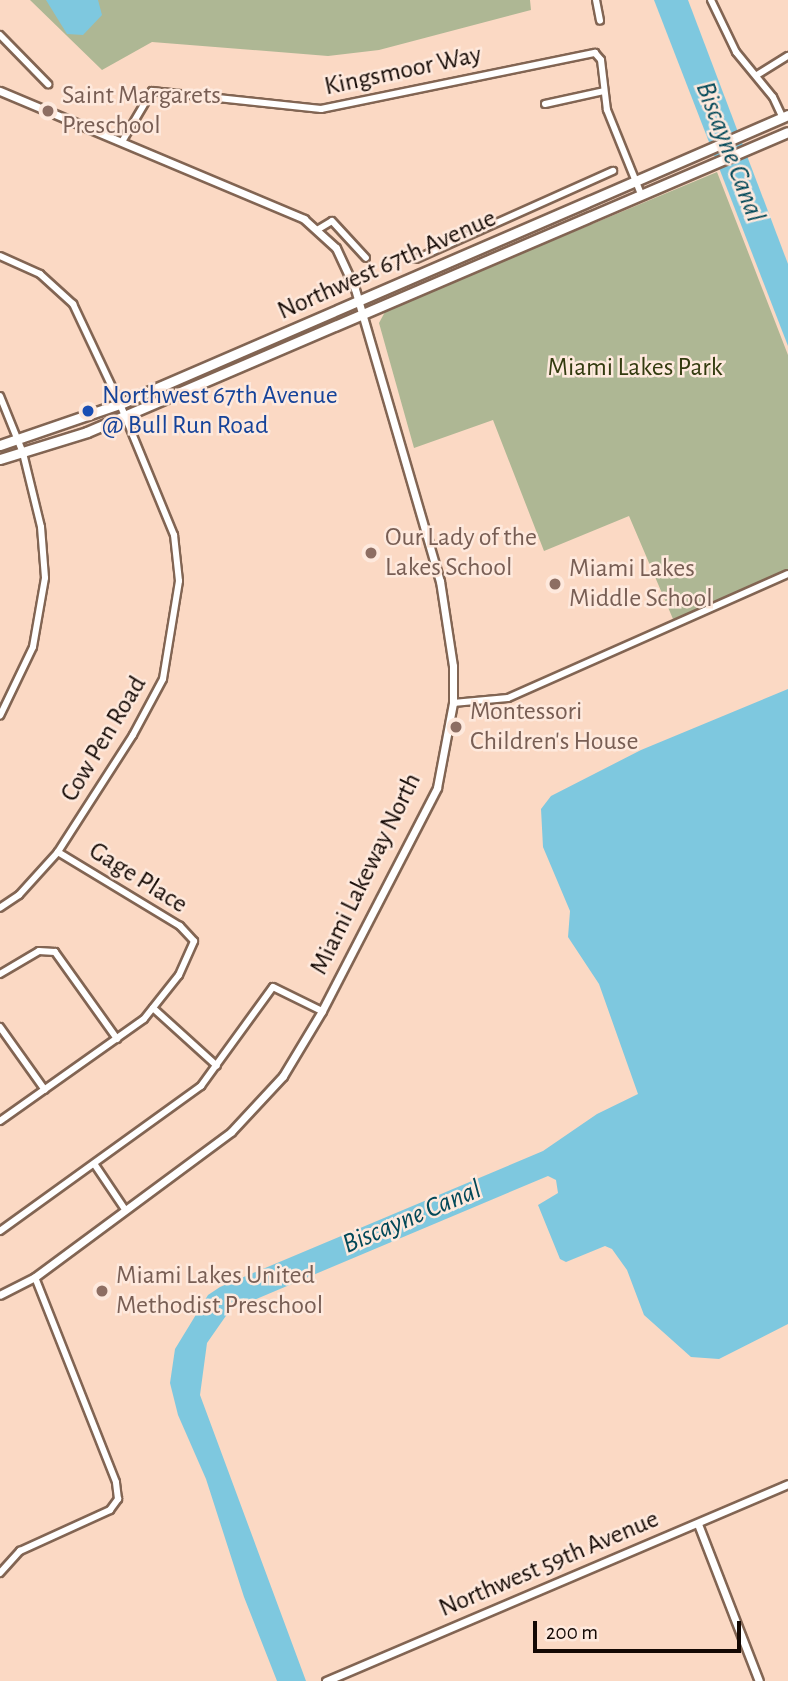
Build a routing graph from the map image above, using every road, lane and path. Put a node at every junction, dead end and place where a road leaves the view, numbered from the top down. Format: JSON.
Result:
{"nodes":[{"id":1,"x":596,"y":0,"type":"edge"},
{"id":2,"x":711,"y":0,"type":"edge"},
{"id":3,"x":600,"y":21,"type":"dead end"},
{"id":4,"x":0,"y":34,"type":"edge"},
{"id":5,"x":788,"y":56,"type":"edge"},
{"id":6,"x":757,"y":75,"type":"junction"},
{"id":7,"x":48,"y":84,"type":"dead end"},
{"id":8,"x":0,"y":91,"type":"edge"},
{"id":9,"x":604,"y":91,"type":"junction"},
{"id":10,"x":545,"y":104,"type":"dead end"},
{"id":11,"x":786,"y":118,"type":"edge"},
{"id":12,"x":788,"y":132,"type":"edge"},
{"id":13,"x":768,"y":139,"type":"junction"},
{"id":14,"x":123,"y":140,"type":"junction"},
{"id":15,"x":612,"y":172,"type":"dead end"},
{"id":16,"x":636,"y":180,"type":"junction"},
{"id":17,"x":642,"y":194,"type":"junction"},
{"id":18,"x":317,"y":230,"type":"junction"},
{"id":19,"x":496,"y":240,"type":"junction"},
{"id":20,"x":502,"y":252,"type":"junction"},
{"id":21,"x":0,"y":256,"type":"edge"},
{"id":22,"x":366,"y":258,"type":"dead end"},
{"id":23,"x":416,"y":259,"type":"dead end"},
{"id":24,"x":358,"y":301,"type":"junction"},
{"id":25,"x":362,"y":314,"type":"junction"},
{"id":26,"x":0,"y":396,"type":"edge"},
{"id":27,"x":120,"y":404,"type":"junction"},
{"id":28,"x":126,"y":415,"type":"junction"},
{"id":29,"x":20,"y":440,"type":"junction"},
{"id":30,"x":0,"y":445,"type":"edge"},
{"id":31,"x":23,"y":453,"type":"junction"},
{"id":32,"x":0,"y":458,"type":"edge"},
{"id":33,"x":788,"y":574,"type":"edge"},
{"id":34,"x":453,"y":704,"type":"junction"},
{"id":35,"x":0,"y":716,"type":"edge"},
{"id":36,"x":58,"y":852,"type":"junction"},
{"id":37,"x":0,"y":908,"type":"edge"},
{"id":38,"x":0,"y":974,"type":"edge"},
{"id":39,"x":153,"y":1008,"type":"junction"},
{"id":40,"x":322,"y":1011,"type":"junction"},
{"id":41,"x":0,"y":1027,"type":"edge"},
{"id":42,"x":117,"y":1039,"type":"junction"},
{"id":43,"x":217,"y":1066,"type":"junction"},
{"id":44,"x":45,"y":1090,"type":"junction"},
{"id":45,"x":0,"y":1121,"type":"edge"},
{"id":46,"x":95,"y":1165,"type":"junction"},
{"id":47,"x":124,"y":1208,"type":"junction"},
{"id":48,"x":0,"y":1231,"type":"edge"},
{"id":49,"x":35,"y":1277,"type":"junction"},
{"id":50,"x":0,"y":1295,"type":"edge"},
{"id":51,"x":786,"y":1485,"type":"edge"},
{"id":52,"x":788,"y":1495,"type":"edge"},
{"id":53,"x":698,"y":1524,"type":"junction"},
{"id":54,"x":0,"y":1573,"type":"edge"},
{"id":55,"x":326,"y":1681,"type":"edge"},
{"id":56,"x":759,"y":1681,"type":"edge"}],
"edges":[{"from":1,"to":3,"type":"street"},
{"from":2,"to":6,"type":"street"},
{"from":4,"to":7,"type":"street"},
{"from":5,"to":6,"type":"street"},
{"from":6,"to":11,"type":"street"},
{"from":8,"to":14,"type":"street","name":"Miami Lakeway North"},
{"from":9,"to":10,"type":"street"},
{"from":9,"to":14,"type":"street","name":"Kingsmoor Way"},
{"from":9,"to":16,"type":"street","name":"Kingsmoor Way"},
{"from":11,"to":13,"type":"main road"},
{"from":11,"to":16,"type":"main road","name":"Northwest 67th Avenue"},
{"from":12,"to":13,"type":"main road","name":"Northwest 67th Avenue"},
{"from":13,"to":17,"type":"main road","name":"Northwest 67th Avenue"},
{"from":14,"to":18,"type":"street","name":"Miami Lakeway North"},
{"from":15,"to":23,"type":"street"},
{"from":16,"to":17,"type":"street","name":"Kingsmoor Way"},
{"from":16,"to":19,"type":"main road","name":"Northwest 67th Avenue"},
{"from":17,"to":20,"type":"main road","name":"Northwest 67th Avenue"},
{"from":18,"to":22,"type":"street"},
{"from":18,"to":24,"type":"street","name":"Miami Lakeway North"},
{"from":19,"to":20,"type":"main road"},
{"from":19,"to":24,"type":"main road","name":"Northwest 67th Avenue"},
{"from":20,"to":25,"type":"main road","name":"Northwest 67th Avenue"},
{"from":21,"to":27,"type":"street","name":"Cow Pen Road"},
{"from":24,"to":25,"type":"street","name":"Miami Lakeway North"},
{"from":24,"to":27,"type":"main road","name":"Northwest 67th Avenue"},
{"from":25,"to":28,"type":"main road","name":"Northwest 67th Avenue"},
{"from":25,"to":34,"type":"street","name":"Miami Lakeway North"},
{"from":26,"to":29,"type":"street"},
{"from":27,"to":28,"type":"street","name":"Cow Pen Road"},
{"from":27,"to":29,"type":"main road","name":"Northwest 67th Avenue"},
{"from":28,"to":31,"type":"main road","name":"Northwest 67th Avenue"},
{"from":28,"to":36,"type":"street","name":"Cow Pen Road"},
{"from":29,"to":30,"type":"main road","name":"Northwest 67th Avenue"},
{"from":29,"to":31,"type":"street"},
{"from":31,"to":32,"type":"main road","name":"Northwest 67th Avenue"},
{"from":31,"to":35,"type":"street"},
{"from":33,"to":34,"type":"street"},
{"from":34,"to":40,"type":"street","name":"Miami Lakeway North"},
{"from":36,"to":37,"type":"street","name":"Cow Pen Road"},
{"from":36,"to":39,"type":"street","name":"Gage Place"},
{"from":38,"to":42,"type":"street"},
{"from":39,"to":42,"type":"street"},
{"from":39,"to":43,"type":"street"},
{"from":40,"to":43,"type":"street"},
{"from":40,"to":47,"type":"street","name":"Miami Lakeway North"},
{"from":41,"to":44,"type":"street"},
{"from":42,"to":44,"type":"street"},
{"from":43,"to":46,"type":"street"},
{"from":44,"to":45,"type":"street"},
{"from":46,"to":47,"type":"street"},
{"from":46,"to":48,"type":"street"},
{"from":47,"to":49,"type":"street","name":"Miami Lakeway North"},
{"from":49,"to":50,"type":"street","name":"Miami Lakeway North"},
{"from":49,"to":54,"type":"street"},
{"from":51,"to":52,"type":"street"},
{"from":51,"to":53,"type":"street","name":"Northwest 59th Avenue"},
{"from":53,"to":55,"type":"street","name":"Northwest 59th Avenue"},
{"from":53,"to":56,"type":"street"}]}
